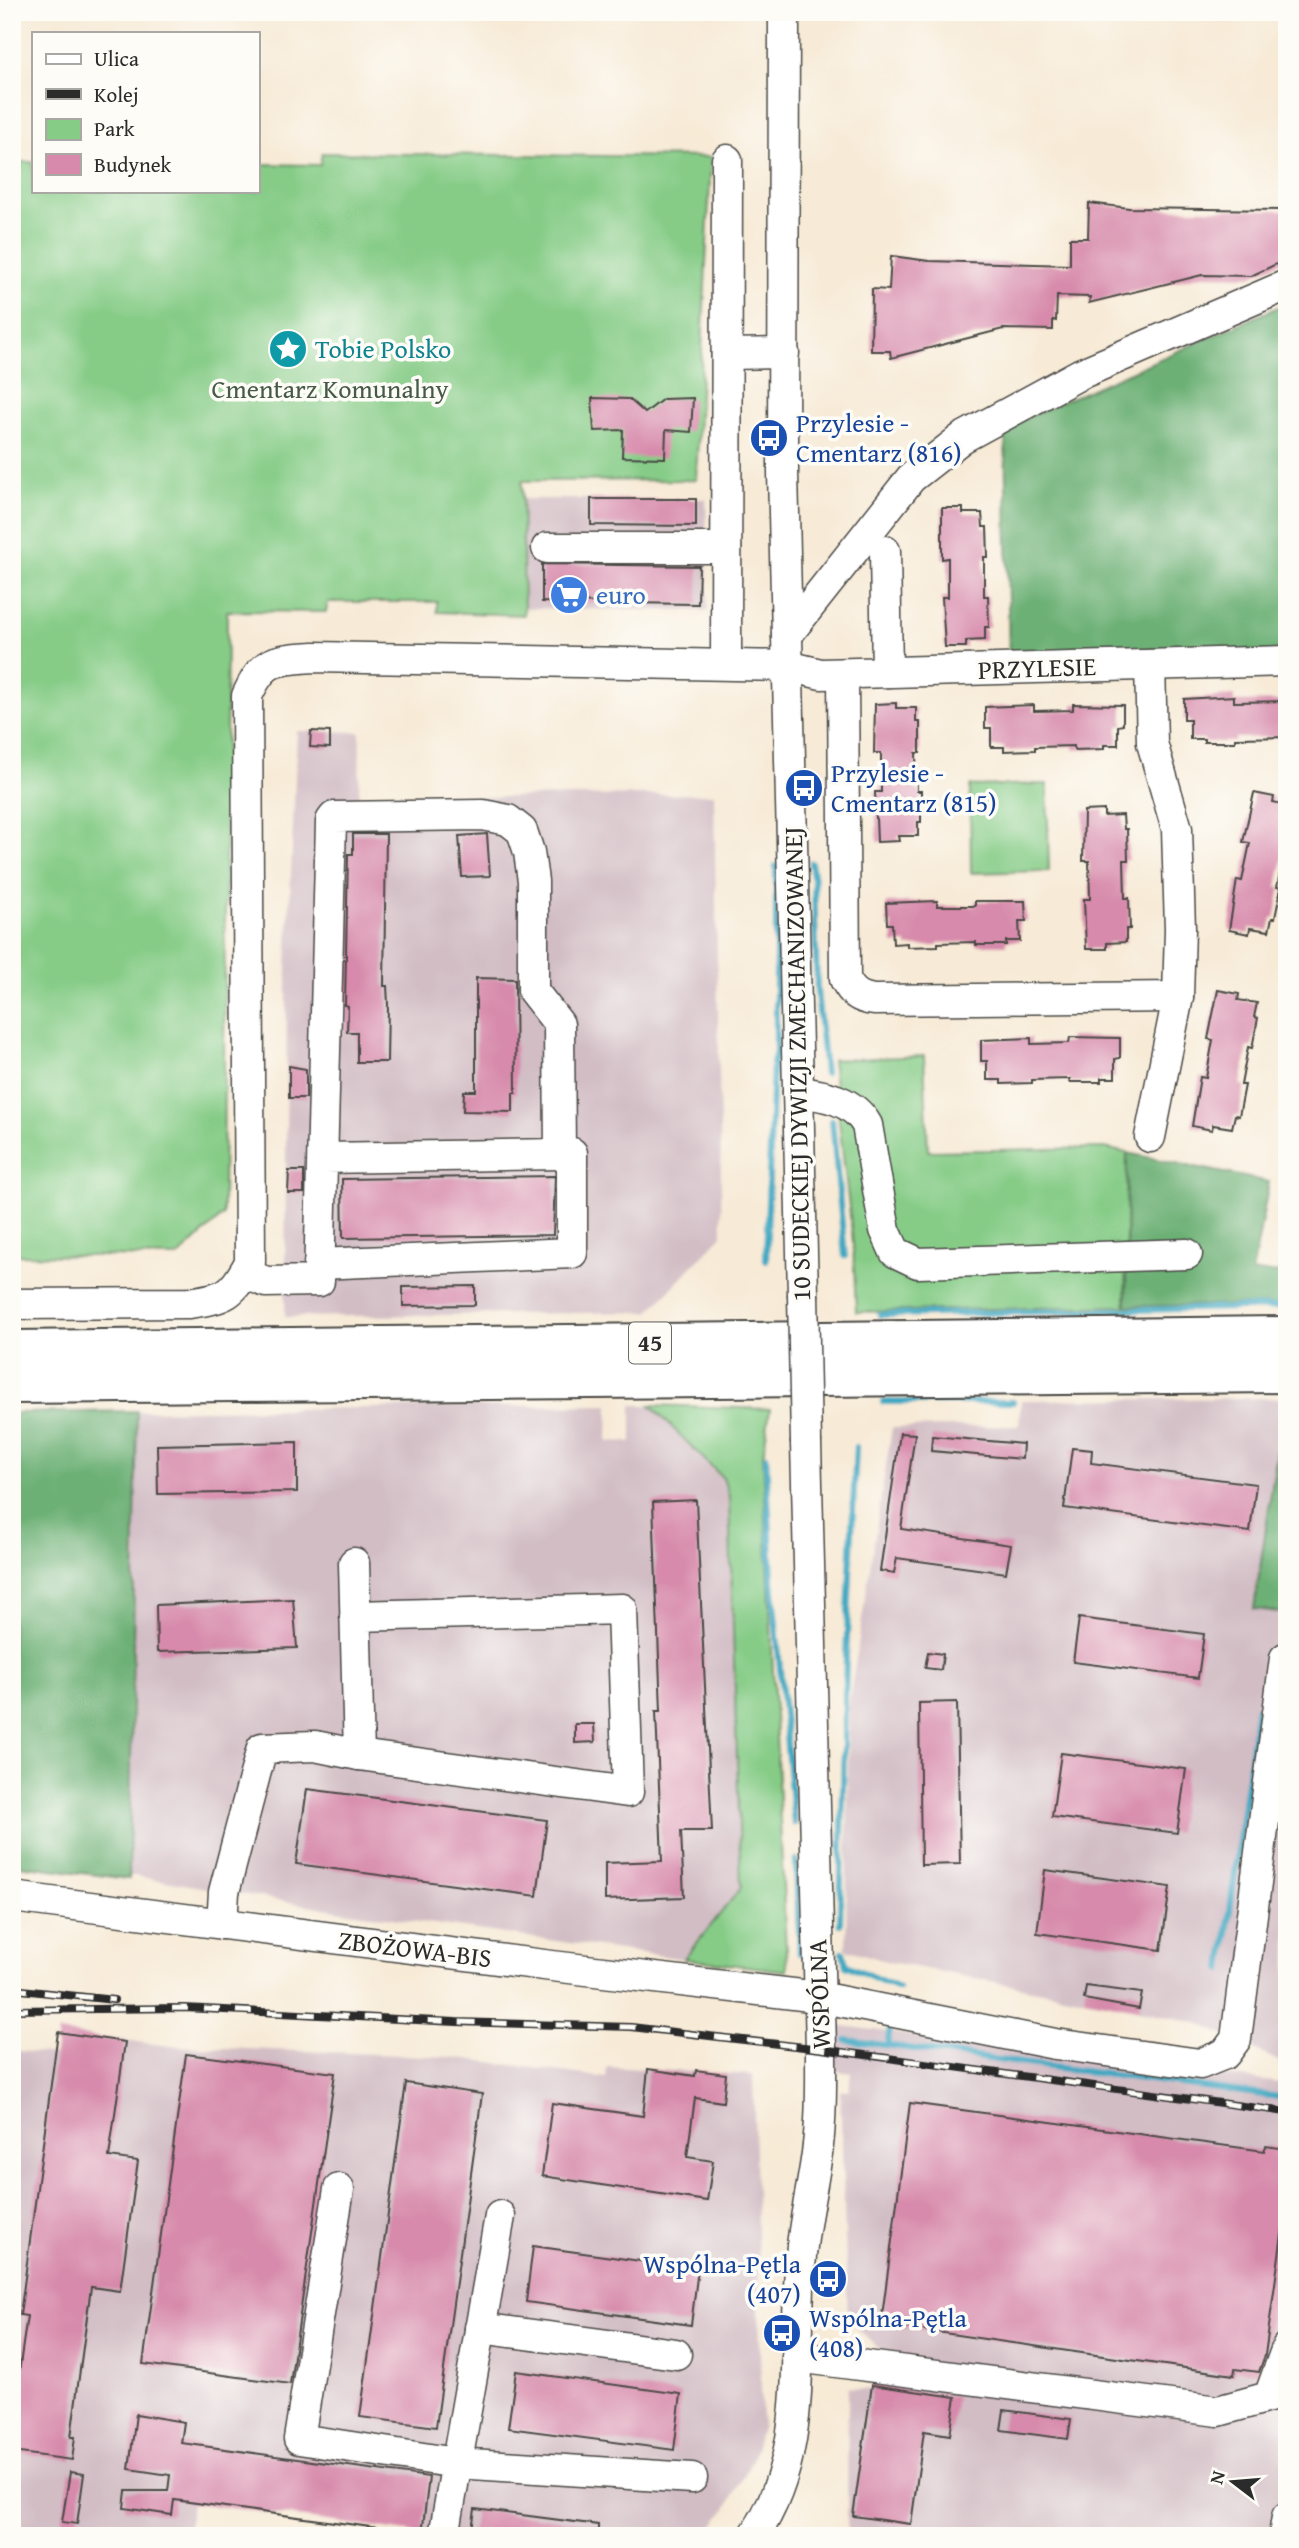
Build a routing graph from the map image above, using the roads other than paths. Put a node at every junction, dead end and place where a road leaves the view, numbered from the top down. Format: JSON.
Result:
{"nodes":[{"id":1,"x":784,"y":12,"type":"edge"},
{"id":2,"x":727,"y":160,"type":"dead end"},
{"id":3,"x":1287,"y":285,"type":"edge"},
{"id":4,"x":784,"y":353,"type":"junction"},
{"id":5,"x":727,"y":354,"type":"junction"},
{"id":6,"x":547,"y":548,"type":"dead end"},
{"id":7,"x":726,"y":548,"type":"junction"},
{"id":8,"x":885,"y":551,"type":"dead end"},
{"id":9,"x":787,"y":635,"type":"junction"},
{"id":10,"x":1287,"y":661,"type":"edge"},
{"id":11,"x":726,"y":664,"type":"junction"},
{"id":12,"x":1150,"y":665,"type":"junction"},
{"id":13,"x":789,"y":666,"type":"junction"},
{"id":14,"x":887,"y":673,"type":"junction"},
{"id":15,"x":843,"y":674,"type":"junction"},
{"id":16,"x":1178,"y":997,"type":"junction"},
{"id":17,"x":798,"y":1092,"type":"junction"},
{"id":18,"x":1150,"y":1137,"type":"dead end"},
{"id":19,"x":561,"y":1154,"type":"junction"},
{"id":20,"x":324,"y":1158,"type":"junction"},
{"id":21,"x":1187,"y":1254,"type":"dead end"},
{"id":22,"x":319,"y":1264,"type":"junction"},
{"id":23,"x":244,"y":1273,"type":"junction"},
{"id":24,"x":12,"y":1304,"type":"edge"},
{"id":25,"x":1287,"y":1336,"type":"edge"},
{"id":26,"x":12,"y":1350,"type":"edge"},
{"id":27,"x":1287,"y":1373,"type":"edge"},
{"id":28,"x":12,"y":1384,"type":"edge"},
{"id":29,"x":806,"y":1443,"type":"joint"},
{"id":30,"x":354,"y":1563,"type":"dead end"},
{"id":31,"x":355,"y":1616,"type":"junction"},
{"id":32,"x":1285,"y":1658,"type":"edge"},
{"id":33,"x":359,"y":1755,"type":"junction"},
{"id":34,"x":12,"y":1897,"type":"edge"},
{"id":35,"x":222,"y":1924,"type":"junction"},
{"id":36,"x":819,"y":1997,"type":"junction"},
{"id":37,"x":340,"y":2189,"type":"dead end"},
{"id":38,"x":500,"y":2216,"type":"dead end"},
{"id":39,"x":480,"y":2328,"type":"junction"},
{"id":40,"x":1287,"y":2347,"type":"edge"},
{"id":41,"x":676,"y":2354,"type":"dead end"},
{"id":42,"x":797,"y":2357,"type":"junction"},
{"id":43,"x":456,"y":2463,"type":"junction"},
{"id":44,"x":692,"y":2478,"type":"dead end"},
{"id":45,"x":1287,"y":2517,"type":"edge"},
{"id":46,"x":756,"y":2535,"type":"edge"},
{"id":47,"x":444,"y":2536,"type":"edge"},
{"id":48,"x":1284,"y":2536,"type":"edge"}],
"edges":[{"from":1,"to":4,"type":"street","name":"10 SUDECKIEJ DYWIZJI ZMECHANIZOWANEJ"},
{"from":2,"to":5,"type":"street"},
{"from":3,"to":9,"type":"street"},
{"from":4,"to":5,"type":"street"},
{"from":4,"to":9,"type":"street","name":"10 SUDECKIEJ DYWIZJI ZMECHANIZOWANEJ"},
{"from":5,"to":7,"type":"street"},
{"from":6,"to":7,"type":"street"},
{"from":7,"to":11,"type":"street"},
{"from":8,"to":14,"type":"street"},
{"from":9,"to":13,"type":"street","name":"10 SUDECKIEJ DYWIZJI ZMECHANIZOWANEJ"},
{"from":10,"to":12,"type":"street","name":"PRZYLESIE"},
{"from":11,"to":13,"type":"street","name":"PRZYLESIE"},
{"from":11,"to":23,"type":"street","name":"PRZYLESIE"},
{"from":12,"to":14,"type":"street","name":"PRZYLESIE"},
{"from":12,"to":16,"type":"street"},
{"from":13,"to":15,"type":"street","name":"PRZYLESIE"},
{"from":13,"to":17,"type":"street","name":"10 SUDECKIEJ DYWIZJI ZMECHANIZOWANEJ"},
{"from":14,"to":15,"type":"street","name":"PRZYLESIE"},
{"from":15,"to":16,"type":"street"},
{"from":16,"to":18,"type":"street"},
{"from":17,"to":21,"type":"street"},
{"from":17,"to":29,"type":"street","name":"10 SUDECKIEJ DYWIZJI ZMECHANIZOWANEJ","bridge":true},
{"from":19,"to":20,"type":"street"},
{"from":19,"to":20,"type":"street"},
{"from":19,"to":22,"type":"street"},
{"from":20,"to":22,"type":"street"},
{"from":22,"to":23,"type":"street"},
{"from":23,"to":24,"type":"street"},
{"from":25,"to":26,"type":"main road","number":"45"},
{"from":27,"to":28,"type":"main road","number":"45"},
{"from":29,"to":36,"type":"street","name":"WSPÓLNA"},
{"from":30,"to":31,"type":"street"},
{"from":31,"to":33,"type":"street"},
{"from":31,"to":33,"type":"street"},
{"from":32,"to":36,"type":"street","name":"ZBOŻOWA-BIS"},
{"from":33,"to":35,"type":"street"},
{"from":34,"to":35,"type":"street","name":"ZBOŻOWA-BIS"},
{"from":35,"to":36,"type":"street","name":"ZBOŻOWA-BIS"},
{"from":36,"to":42,"type":"street","name":"WSPÓLNA"},
{"from":37,"to":43,"type":"street"},
{"from":38,"to":39,"type":"street"},
{"from":39,"to":41,"type":"street"},
{"from":39,"to":43,"type":"street"},
{"from":40,"to":42,"type":"street"},
{"from":42,"to":46,"type":"street","name":"WSPÓLNA"},
{"from":43,"to":44,"type":"street"},
{"from":43,"to":47,"type":"street"},
{"from":45,"to":48,"type":"street"}]}
